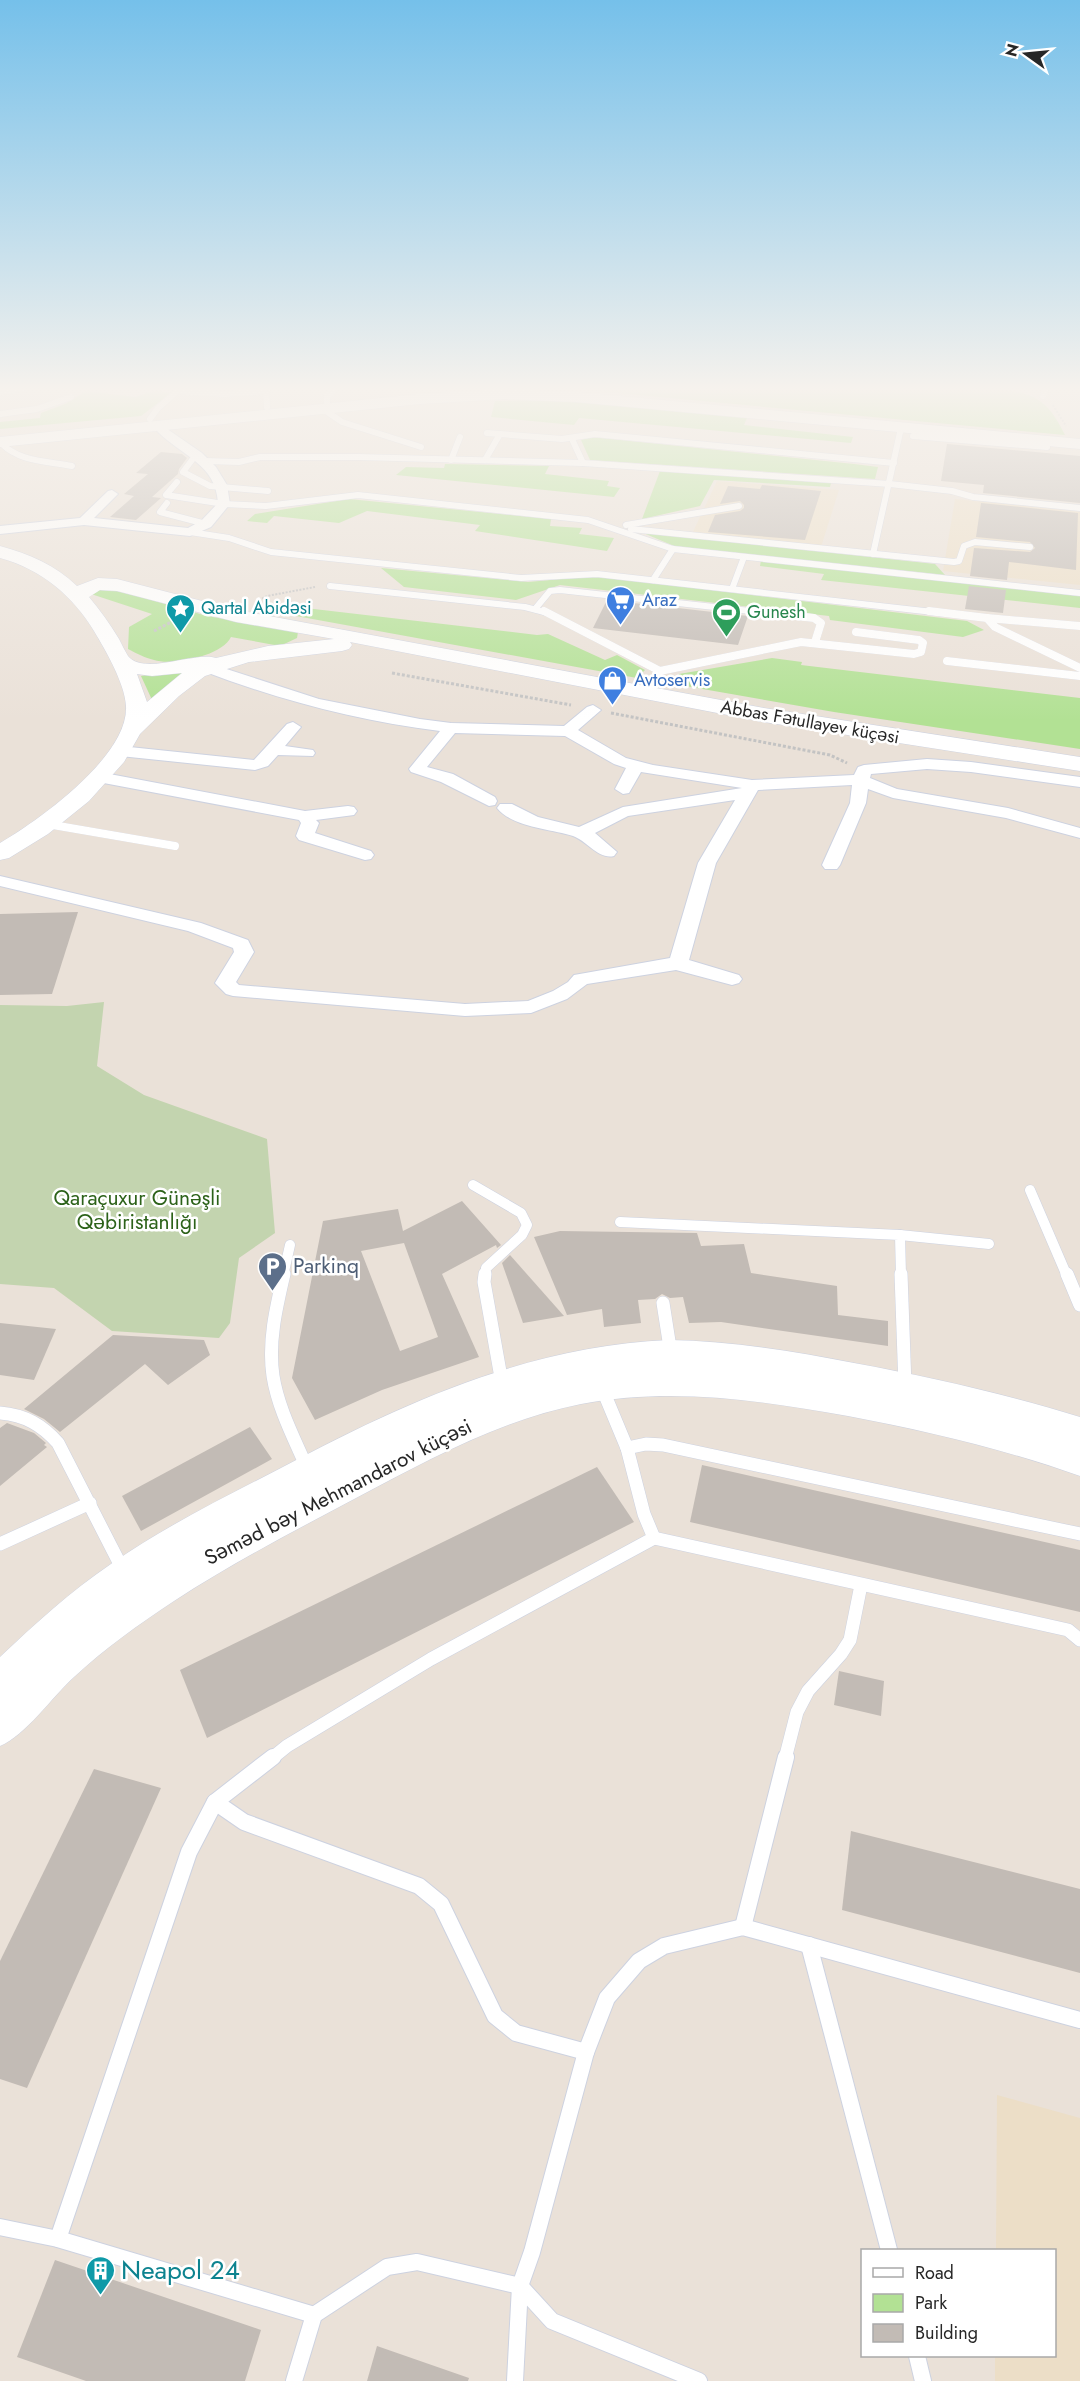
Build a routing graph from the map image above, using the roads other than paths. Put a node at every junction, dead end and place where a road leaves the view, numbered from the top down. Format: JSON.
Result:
{"nodes":[{"id":1,"x":107,"y":499,"type":"edge"},
{"id":2,"x":193,"y":499,"type":"edge"},
{"id":3,"x":224,"y":499,"type":"edge"},
{"id":4,"x":324,"y":499,"type":"edge"},
{"id":5,"x":396,"y":499,"type":"edge"},
{"id":6,"x":886,"y":499,"type":"edge"},
{"id":7,"x":994,"y":499,"type":"edge"},
{"id":8,"x":167,"y":502,"type":"dead end"},
{"id":9,"x":224,"y":504,"type":"junction"},
{"id":10,"x":739,"y":506,"type":"dead end"},
{"id":11,"x":1080,"y":508,"type":"edge"},
{"id":12,"x":84,"y":521,"type":"junction"},
{"id":13,"x":206,"y":524,"type":"junction"},
{"id":14,"x":612,"y":527,"type":"junction"},
{"id":15,"x":0,"y":530,"type":"edge"},
{"id":16,"x":190,"y":532,"type":"junction"},
{"id":17,"x":1030,"y":547,"type":"dead end"},
{"id":18,"x":672,"y":549,"type":"junction"},
{"id":19,"x":0,"y":552,"type":"edge"},
{"id":20,"x":873,"y":554,"type":"junction"},
{"id":21,"x":744,"y":557,"type":"junction"},
{"id":22,"x":32,"y":562,"type":"junction"},
{"id":23,"x":653,"y":580,"type":"junction"},
{"id":24,"x":117,"y":585,"type":"junction"},
{"id":25,"x":330,"y":586,"type":"road end"},
{"id":26,"x":732,"y":589,"type":"junction"},
{"id":27,"x":1080,"y":592,"type":"edge"},
{"id":28,"x":78,"y":599,"type":"junction"},
{"id":29,"x":535,"y":609,"type":"junction"},
{"id":30,"x":987,"y":618,"type":"junction"},
{"id":31,"x":1080,"y":626,"type":"edge"},
{"id":32,"x":302,"y":627,"type":"junction"},
{"id":33,"x":856,"y":632,"type":"dead end"},
{"id":34,"x":815,"y":642,"type":"junction"},
{"id":35,"x":400,"y":645,"type":"junction"},
{"id":36,"x":289,"y":651,"type":"junction"},
{"id":37,"x":246,"y":657,"type":"junction"},
{"id":38,"x":947,"y":661,"type":"dead end"},
{"id":39,"x":121,"y":662,"type":"junction"},
{"id":40,"x":208,"y":668,"type":"junction"},
{"id":41,"x":1080,"y":668,"type":"edge"},
{"id":42,"x":660,"y":671,"type":"junction"},
{"id":43,"x":1080,"y":676,"type":"edge"},
{"id":44,"x":646,"y":691,"type":"junction"},
{"id":45,"x":593,"y":710,"type":"road end"},
{"id":46,"x":293,"y":727,"type":"dead end"},
{"id":47,"x":451,"y":728,"type":"junction"},
{"id":48,"x":132,"y":730,"type":"junction"},
{"id":49,"x":568,"y":731,"type":"junction"},
{"id":50,"x":275,"y":750,"type":"junction"},
{"id":51,"x":120,"y":751,"type":"junction"},
{"id":52,"x":307,"y":753,"type":"dead end"},
{"id":53,"x":1080,"y":764,"type":"edge"},
{"id":54,"x":636,"y":765,"type":"junction"},
{"id":55,"x":862,"y":775,"type":"junction"},
{"id":56,"x":99,"y":777,"type":"junction"},
{"id":57,"x":1080,"y":782,"type":"edge"},
{"id":58,"x":623,"y":789,"type":"dead end"},
{"id":59,"x":749,"y":790,"type":"junction"},
{"id":60,"x":489,"y":801,"type":"dead end"},
{"id":61,"x":506,"y":808,"type":"dead end"},
{"id":62,"x":348,"y":811,"type":"dead end"},
{"id":63,"x":305,"y":816,"type":"junction"},
{"id":64,"x":47,"y":824,"type":"junction"},
{"id":65,"x":583,"y":832,"type":"junction"},
{"id":66,"x":1080,"y":833,"type":"edge"},
{"id":67,"x":175,"y":846,"type":"dead end"},
{"id":68,"x":608,"y":852,"type":"dead end"},
{"id":69,"x":0,"y":853,"type":"edge"},
{"id":70,"x":365,"y":855,"type":"dead end"},
{"id":71,"x":831,"y":864,"type":"dead end"},
{"id":72,"x":0,"y":881,"type":"edge"},
{"id":73,"x":679,"y":963,"type":"junction"},
{"id":74,"x":732,"y":979,"type":"dead end"},
{"id":75,"x":473,"y":1185,"type":"dead end"},
{"id":76,"x":1030,"y":1190,"type":"dead end"},
{"id":77,"x":620,"y":1222,"type":"dead end"},
{"id":78,"x":900,"y":1235,"type":"junction"},
{"id":79,"x":989,"y":1244,"type":"dead end"},
{"id":80,"x":290,"y":1245,"type":"dead end"},
{"id":81,"x":663,"y":1304,"type":"dead end"},
{"id":82,"x":1080,"y":1305,"type":"edge"},
{"id":83,"x":671,"y":1354,"type":"junction"},
{"id":84,"x":502,"y":1383,"type":"junction"},
{"id":85,"x":602,"y":1387,"type":"junction"},
{"id":86,"x":905,"y":1387,"type":"junction"},
{"id":87,"x":0,"y":1413,"type":"edge"},
{"id":88,"x":1080,"y":1432,"type":"edge"},
{"id":89,"x":627,"y":1448,"type":"junction"},
{"id":90,"x":1080,"y":1460,"type":"edge"},
{"id":91,"x":359,"y":1461,"type":"junction"},
{"id":92,"x":308,"y":1471,"type":"junction"},
{"id":93,"x":90,"y":1503,"type":"junction"},
{"id":94,"x":1080,"y":1534,"type":"edge"},
{"id":95,"x":654,"y":1538,"type":"junction"},
{"id":96,"x":0,"y":1544,"type":"edge"},
{"id":97,"x":126,"y":1576,"type":"junction"},
{"id":98,"x":861,"y":1585,"type":"junction"},
{"id":99,"x":1080,"y":1640,"type":"edge"},
{"id":100,"x":0,"y":1685,"type":"edge"},
{"id":101,"x":0,"y":1725,"type":"edge"},
{"id":102,"x":215,"y":1802,"type":"junction"},
{"id":103,"x":743,"y":1927,"type":"junction"},
{"id":104,"x":809,"y":1945,"type":"junction"},
{"id":105,"x":1080,"y":2020,"type":"edge"},
{"id":106,"x":586,"y":2052,"type":"junction"},
{"id":107,"x":0,"y":2227,"type":"edge"},
{"id":108,"x":58,"y":2239,"type":"junction"},
{"id":109,"x":889,"y":2249,"type":"edge"},
{"id":110,"x":520,"y":2286,"type":"junction"},
{"id":111,"x":314,"y":2315,"type":"junction"},
{"id":112,"x":917,"y":2357,"type":"edge"},
{"id":113,"x":294,"y":2381,"type":"edge"},
{"id":114,"x":516,"y":2381,"type":"edge"},
{"id":115,"x":699,"y":2381,"type":"edge"},
{"id":116,"x":923,"y":2381,"type":"edge"}],
"edges":[{"from":1,"to":12,"type":"street"},
{"from":2,"to":9,"type":"lane"},
{"from":3,"to":9,"type":"street"},
{"from":4,"to":9,"type":"lane"},
{"from":5,"to":14,"type":"lane"},
{"from":6,"to":20,"type":"lane"},
{"from":7,"to":11,"type":"lane"},
{"from":8,"to":13,"type":"lane"},
{"from":9,"to":13,"type":"street"},
{"from":10,"to":14,"type":"lane"},
{"from":12,"to":15,"type":"street"},
{"from":12,"to":16,"type":"street"},
{"from":13,"to":16,"type":"street"},
{"from":14,"to":18,"type":"lane"},
{"from":14,"to":20,"type":"lane"},
{"from":16,"to":23,"type":"lane"},
{"from":17,"to":20,"type":"lane"},
{"from":18,"to":21,"type":"lane"},
{"from":18,"to":23,"type":"lane"},
{"from":19,"to":22,"type":"main road"},
{"from":21,"to":26,"type":"lane"},
{"from":21,"to":27,"type":"lane"},
{"from":22,"to":24,"type":"main road"},
{"from":22,"to":28,"type":"main road"},
{"from":23,"to":26,"type":"lane"},
{"from":24,"to":28,"type":"main road"},
{"from":24,"to":32,"type":"main road"},
{"from":25,"to":29,"type":"lane"},
{"from":26,"to":30,"type":"lane"},
{"from":28,"to":39,"type":"main road"},
{"from":29,"to":34,"type":"lane"},
{"from":29,"to":42,"type":"lane"},
{"from":30,"to":31,"type":"lane"},
{"from":30,"to":41,"type":"lane"},
{"from":32,"to":35,"type":"main road"},
{"from":32,"to":36,"type":"main road"},
{"from":33,"to":34,"type":"lane"},
{"from":34,"to":42,"type":"lane"},
{"from":35,"to":36,"type":"main road"},
{"from":35,"to":44,"type":"main road","name":"Abbas Fətullayev küçəsi"},
{"from":36,"to":37,"type":"main road"},
{"from":37,"to":39,"type":"main road"},
{"from":37,"to":40,"type":"main road"},
{"from":38,"to":43,"type":"lane"},
{"from":39,"to":48,"type":"main road"},
{"from":40,"to":47,"type":"street"},
{"from":40,"to":48,"type":"main road"},
{"from":42,"to":44,"type":"lane"},
{"from":44,"to":53,"type":"main road","name":"Abbas Fətullayev küçəsi"},
{"from":45,"to":49,"type":"street"},
{"from":46,"to":50,"type":"street"},
{"from":47,"to":49,"type":"street"},
{"from":47,"to":60,"type":"street"},
{"from":48,"to":51,"type":"main road"},
{"from":49,"to":54,"type":"street"},
{"from":50,"to":51,"type":"street"},
{"from":50,"to":52,"type":"street"},
{"from":51,"to":56,"type":"main road"},
{"from":54,"to":58,"type":"street"},
{"from":54,"to":59,"type":"street"},
{"from":55,"to":57,"type":"street"},
{"from":55,"to":59,"type":"street"},
{"from":55,"to":66,"type":"street"},
{"from":55,"to":71,"type":"street"},
{"from":56,"to":63,"type":"street"},
{"from":56,"to":64,"type":"main road"},
{"from":59,"to":65,"type":"street"},
{"from":59,"to":73,"type":"street"},
{"from":61,"to":65,"type":"street"},
{"from":62,"to":63,"type":"street"},
{"from":63,"to":70,"type":"street"},
{"from":64,"to":67,"type":"lane"},
{"from":64,"to":69,"type":"main road"},
{"from":65,"to":68,"type":"street"},
{"from":72,"to":73,"type":"street"},
{"from":73,"to":74,"type":"street"},
{"from":75,"to":84,"type":"lane"},
{"from":76,"to":82,"type":"lane"},
{"from":77,"to":78,"type":"lane"},
{"from":78,"to":79,"type":"lane"},
{"from":78,"to":86,"type":"lane"},
{"from":80,"to":92,"type":"lane"},
{"from":81,"to":83,"type":"lane"},
{"from":83,"to":84,"type":"main road","name":"Səməd bəy Mehmandarov küçəsi"},
{"from":83,"to":86,"type":"main road","name":"Səməd bəy Mehmandarov küçəsi"},
{"from":84,"to":91,"type":"main road","name":"Səməd bəy Mehmandarov küçəsi"},
{"from":85,"to":89,"type":"lane"},
{"from":85,"to":90,"type":"main road","name":"Səməd bəy Mehmandarov küçəsi"},
{"from":85,"to":91,"type":"main road","name":"Səməd bəy Mehmandarov küçəsi"},
{"from":86,"to":88,"type":"main road","name":"Səməd bəy Mehmandarov küçəsi"},
{"from":87,"to":93,"type":"lane"},
{"from":89,"to":94,"type":"lane"},
{"from":89,"to":95,"type":"lane"},
{"from":91,"to":92,"type":"main road","name":"Səməd bəy Mehmandarov küçəsi"},
{"from":91,"to":101,"type":"main road","name":"Səməd bəy Mehmandarov küçəsi"},
{"from":92,"to":97,"type":"main road","name":"Səməd bəy Mehmandarov küçəsi"},
{"from":93,"to":96,"type":"lane"},
{"from":93,"to":97,"type":"lane"},
{"from":95,"to":98,"type":"lane"},
{"from":95,"to":102,"type":"lane"},
{"from":97,"to":100,"type":"main road","name":"Səməd bəy Mehmandarov küçəsi"},
{"from":98,"to":99,"type":"lane"},
{"from":98,"to":103,"type":"lane"},
{"from":102,"to":106,"type":"lane"},
{"from":102,"to":108,"type":"lane"},
{"from":103,"to":104,"type":"lane"},
{"from":103,"to":106,"type":"lane"},
{"from":104,"to":105,"type":"lane"},
{"from":104,"to":109,"type":"lane"},
{"from":106,"to":110,"type":"lane"},
{"from":107,"to":108,"type":"lane"},
{"from":108,"to":111,"type":"lane"},
{"from":110,"to":111,"type":"lane"},
{"from":110,"to":114,"type":"lane"},
{"from":110,"to":115,"type":"lane"},
{"from":111,"to":113,"type":"lane"},
{"from":112,"to":116,"type":"lane"}]}
